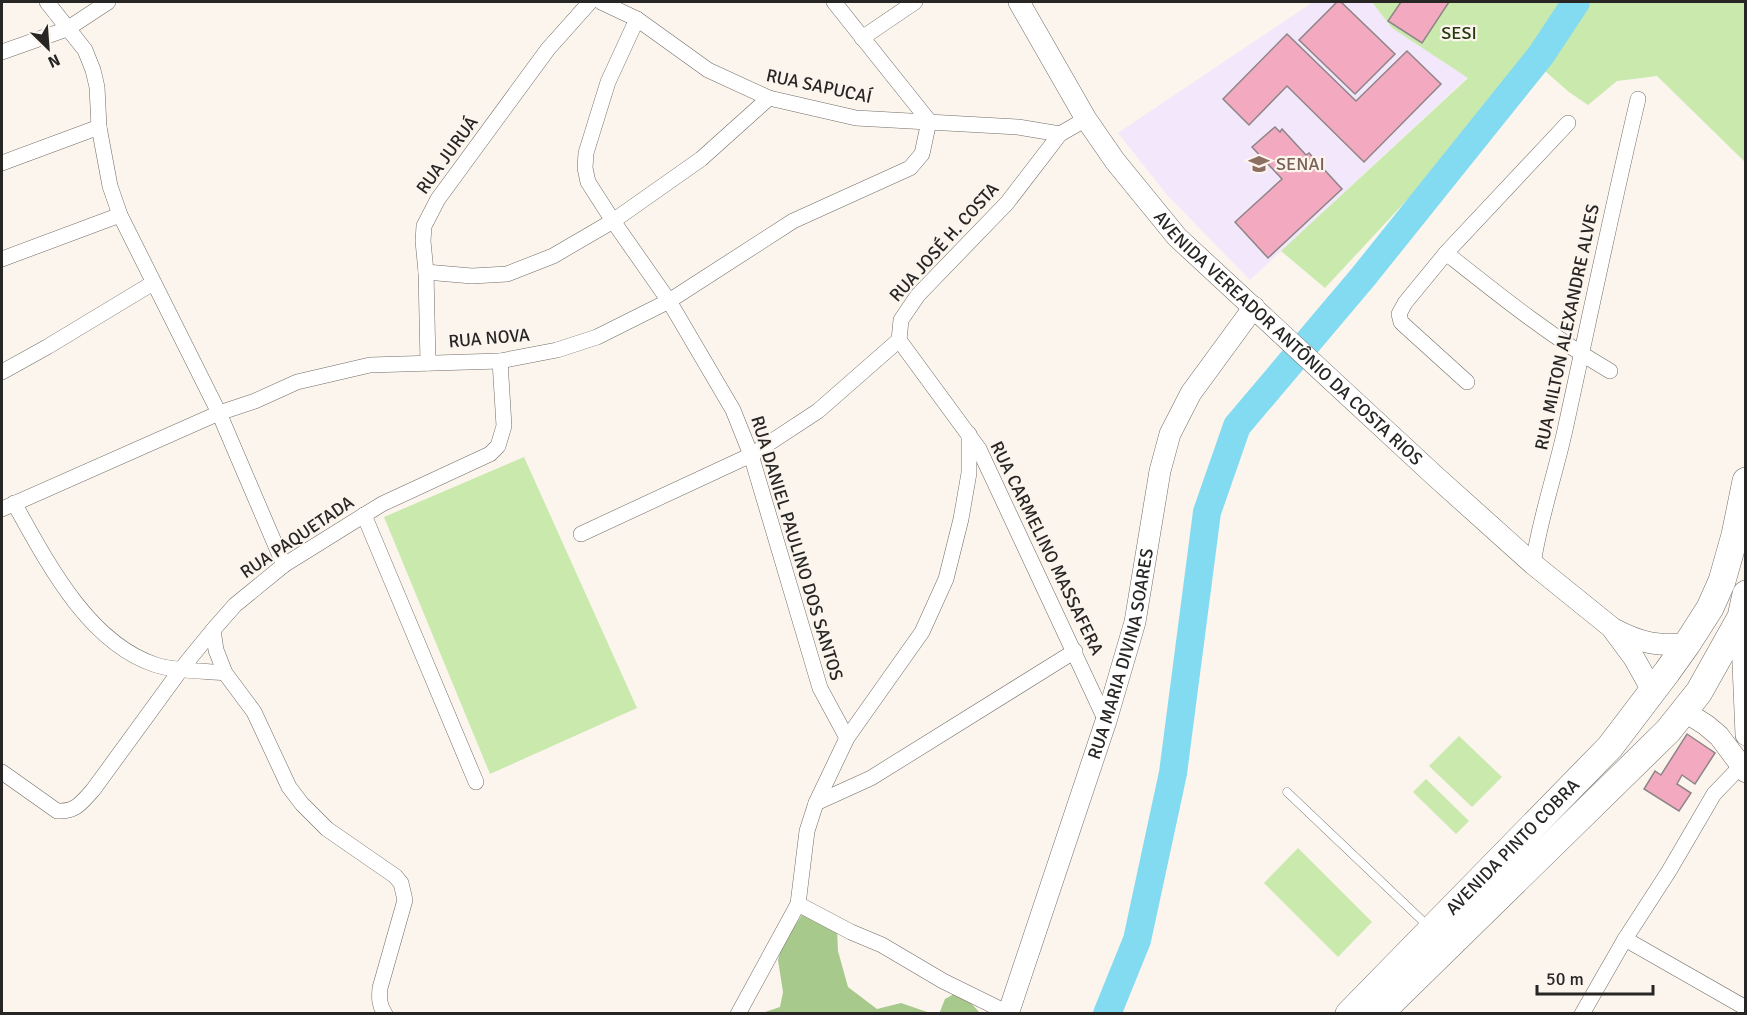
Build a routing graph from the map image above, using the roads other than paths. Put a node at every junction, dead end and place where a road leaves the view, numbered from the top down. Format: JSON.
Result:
{"nodes":[{"id":1,"x":47,"y":2,"type":"edge"},
{"id":2,"x":108,"y":2,"type":"edge"},
{"id":3,"x":590,"y":2,"type":"edge"},
{"id":4,"x":601,"y":2,"type":"edge"},
{"id":5,"x":834,"y":2,"type":"edge"},
{"id":6,"x":915,"y":2,"type":"edge"},
{"id":7,"x":1019,"y":2,"type":"edge"},
{"id":8,"x":637,"y":19,"type":"junction"},
{"id":9,"x":67,"y":29,"type":"junction"},
{"id":10,"x":862,"y":38,"type":"junction"},
{"id":11,"x":2,"y":52,"type":"edge"},
{"id":12,"x":769,"y":99,"type":"junction"},
{"id":13,"x":1638,"y":99,"type":"dead end"},
{"id":14,"x":1086,"y":119,"type":"junction"},
{"id":15,"x":929,"y":121,"type":"junction"},
{"id":16,"x":1568,"y":123,"type":"dead end"},
{"id":17,"x":99,"y":127,"type":"junction"},
{"id":18,"x":1060,"y":134,"type":"junction"},
{"id":19,"x":2,"y":163,"type":"edge"},
{"id":20,"x":120,"y":214,"type":"junction"},
{"id":21,"x":613,"y":221,"type":"junction"},
{"id":22,"x":1446,"y":253,"type":"junction"},
{"id":23,"x":2,"y":259,"type":"edge"},
{"id":24,"x":426,"y":273,"type":"junction"},
{"id":25,"x":153,"y":283,"type":"junction"},
{"id":26,"x":669,"y":301,"type":"junction"},
{"id":27,"x":1261,"y":314,"type":"junction"},
{"id":28,"x":899,"y":340,"type":"junction"},
{"id":29,"x":1581,"y":355,"type":"junction"},
{"id":30,"x":500,"y":361,"type":"junction"},
{"id":31,"x":428,"y":363,"type":"junction"},
{"id":32,"x":1610,"y":371,"type":"dead end"},
{"id":33,"x":2,"y":372,"type":"edge"},
{"id":34,"x":1467,"y":382,"type":"dead end"},
{"id":35,"x":219,"y":412,"type":"junction"},
{"id":36,"x":969,"y":434,"type":"junction"},
{"id":37,"x":751,"y":455,"type":"junction"},
{"id":38,"x":1746,"y":481,"type":"edge"},
{"id":39,"x":8,"y":506,"type":"edge"},
{"id":40,"x":364,"y":515,"type":"junction"},
{"id":41,"x":581,"y":534,"type":"dead end"},
{"id":42,"x":1533,"y":564,"type":"junction"},
{"id":43,"x":284,"y":565,"type":"junction"},
{"id":44,"x":1743,"y":605,"type":"edge"},
{"id":45,"x":1611,"y":627,"type":"junction"},
{"id":46,"x":213,"y":630,"type":"junction"},
{"id":47,"x":1687,"y":644,"type":"junction"},
{"id":48,"x":1075,"y":651,"type":"junction"},
{"id":49,"x":182,"y":668,"type":"junction"},
{"id":50,"x":225,"y":673,"type":"junction"},
{"id":51,"x":1659,"y":681,"type":"junction"},
{"id":52,"x":1690,"y":704,"type":"junction"},
{"id":53,"x":1106,"y":721,"type":"junction"},
{"id":54,"x":1746,"y":735,"type":"edge"},
{"id":55,"x":847,"y":738,"type":"junction"},
{"id":56,"x":1743,"y":769,"type":"edge"},
{"id":57,"x":2,"y":772,"type":"edge"},
{"id":58,"x":476,"y":782,"type":"dead end"},
{"id":59,"x":1287,"y":792,"type":"dead end"},
{"id":60,"x":816,"y":803,"type":"junction"},
{"id":61,"x":1477,"y":882,"type":"junction"},
{"id":62,"x":798,"y":904,"type":"junction"},
{"id":63,"x":1484,"y":911,"type":"junction"},
{"id":64,"x":1431,"y":929,"type":"junction"},
{"id":65,"x":1625,"y":939,"type":"junction"},
{"id":66,"x":1746,"y":1008,"type":"edge"},
{"id":67,"x":1008,"y":1013,"type":"edge"},
{"id":68,"x":1381,"y":1013,"type":"edge"},
{"id":69,"x":385,"y":1014,"type":"edge"},
{"id":70,"x":738,"y":1014,"type":"edge"},
{"id":71,"x":1349,"y":1014,"type":"edge"},
{"id":72,"x":1582,"y":1014,"type":"edge"}],
"edges":[{"from":1,"to":9,"type":"street"},
{"from":2,"to":9,"type":"street"},
{"from":3,"to":24,"type":"street","name":"RUA JURUÁ"},
{"from":4,"to":8,"type":"street","name":"RUA SAPUCAÍ"},
{"from":5,"to":10,"type":"street"},
{"from":6,"to":10,"type":"street"},
{"from":7,"to":14,"type":"main road","name":"AVENIDA VEREADOR ANTÔNIO DA COSTA RIOS"},
{"from":8,"to":12,"type":"street","name":"RUA SAPUCAÍ"},
{"from":8,"to":21,"type":"street","name":"RUA DANIEL PAULINO DOS SANTOS"},
{"from":9,"to":11,"type":"street"},
{"from":9,"to":17,"type":"street"},
{"from":10,"to":15,"type":"street"},
{"from":12,"to":15,"type":"street","name":"RUA SAPUCAÍ"},
{"from":12,"to":21,"type":"street"},
{"from":13,"to":29,"type":"street","name":"RUA MILTON ALEXANDRE ALVES"},
{"from":14,"to":18,"type":"street"},
{"from":14,"to":27,"type":"main road","name":"AVENIDA VEREADOR ANTÔNIO DA COSTA RIOS"},
{"from":15,"to":18,"type":"street","name":"RUA SAPUCAÍ"},
{"from":15,"to":26,"type":"street","name":"RUA NOVA"},
{"from":16,"to":22,"type":"street"},
{"from":17,"to":19,"type":"street"},
{"from":17,"to":20,"type":"street"},
{"from":18,"to":28,"type":"street","name":"RUA JOSÉ H. COSTA"},
{"from":20,"to":23,"type":"street"},
{"from":20,"to":25,"type":"street"},
{"from":21,"to":24,"type":"street"},
{"from":21,"to":26,"type":"street","name":"RUA DANIEL PAULINO DOS SANTOS"},
{"from":22,"to":29,"type":"street"},
{"from":22,"to":34,"type":"street"},
{"from":24,"to":31,"type":"street","name":"RUA JURUÁ"},
{"from":25,"to":33,"type":"street"},
{"from":25,"to":35,"type":"street"},
{"from":26,"to":30,"type":"street","name":"RUA NOVA"},
{"from":26,"to":37,"type":"street","name":"RUA DANIEL PAULINO DOS SANTOS"},
{"from":27,"to":42,"type":"main road","name":"AVENIDA VEREADOR ANTÔNIO DA COSTA RIOS"},
{"from":27,"to":53,"type":"main road","name":"RUA MARIA DIVINA SOARES"},
{"from":28,"to":36,"type":"street","name":"RUA CARMELINO MASSAFERA"},
{"from":28,"to":37,"type":"street"},
{"from":29,"to":32,"type":"street"},
{"from":29,"to":42,"type":"street","name":"RUA MILTON ALEXANDRE ALVES"},
{"from":30,"to":31,"type":"street","name":"RUA NOVA"},
{"from":30,"to":40,"type":"street","name":"RUA PAQUETADA"},
{"from":31,"to":35,"type":"street","name":"RUA NOVA"},
{"from":35,"to":39,"type":"street","name":"RUA NOVA"},
{"from":35,"to":43,"type":"street"},
{"from":36,"to":48,"type":"street","name":"RUA CARMELINO MASSAFERA"},
{"from":36,"to":55,"type":"street"},
{"from":37,"to":41,"type":"street"},
{"from":37,"to":55,"type":"street","name":"RUA DANIEL PAULINO DOS SANTOS"},
{"from":38,"to":47,"type":"highway","name":"AVENIDA PINTO COBRA"},
{"from":39,"to":49,"type":"street"},
{"from":40,"to":43,"type":"street","name":"RUA PAQUETADA"},
{"from":40,"to":58,"type":"street"},
{"from":42,"to":45,"type":"main road","name":"AVENIDA VEREADOR ANTÔNIO DA COSTA RIOS"},
{"from":43,"to":46,"type":"street","name":"RUA PAQUETADA"},
{"from":44,"to":52,"type":"highway","name":"AVENIDA PINTO COBRA"},
{"from":44,"to":54,"type":"main road"},
{"from":45,"to":47,"type":"main road","name":"AVENIDA VEREADOR ANTÔNIO DA COSTA RIOS"},
{"from":45,"to":51,"type":"main road","name":"AVENIDA VEREADOR ANTÔNIO DA COSTA RIOS"},
{"from":46,"to":49,"type":"street","name":"RUA PAQUETADA"},
{"from":46,"to":50,"type":"street"},
{"from":47,"to":51,"type":"highway","name":"AVENIDA PINTO COBRA"},
{"from":48,"to":53,"type":"street","name":"RUA CARMELINO MASSAFERA"},
{"from":48,"to":60,"type":"street"},
{"from":49,"to":50,"type":"street"},
{"from":49,"to":57,"type":"street","name":"RUA PAQUETADA"},
{"from":50,"to":69,"type":"street"},
{"from":51,"to":61,"type":"highway","name":"AVENIDA PINTO COBRA"},
{"from":52,"to":56,"type":"main road"},
{"from":52,"to":63,"type":"highway","name":"AVENIDA PINTO COBRA"},
{"from":53,"to":67,"type":"main road","name":"RUA MARIA DIVINA SOARES"},
{"from":55,"to":60,"type":"street"},
{"from":56,"to":65,"type":"street"},
{"from":59,"to":64,"type":"lane"},
{"from":60,"to":62,"type":"street"},
{"from":61,"to":63,"type":"highway"},
{"from":61,"to":64,"type":"highway","name":"AVENIDA PINTO COBRA"},
{"from":62,"to":67,"type":"street"},
{"from":62,"to":70,"type":"street"},
{"from":63,"to":68,"type":"highway","name":"AVENIDA PINTO COBRA"},
{"from":64,"to":71,"type":"highway","name":"AVENIDA PINTO COBRA"},
{"from":65,"to":66,"type":"street"},
{"from":65,"to":72,"type":"street"}]}
